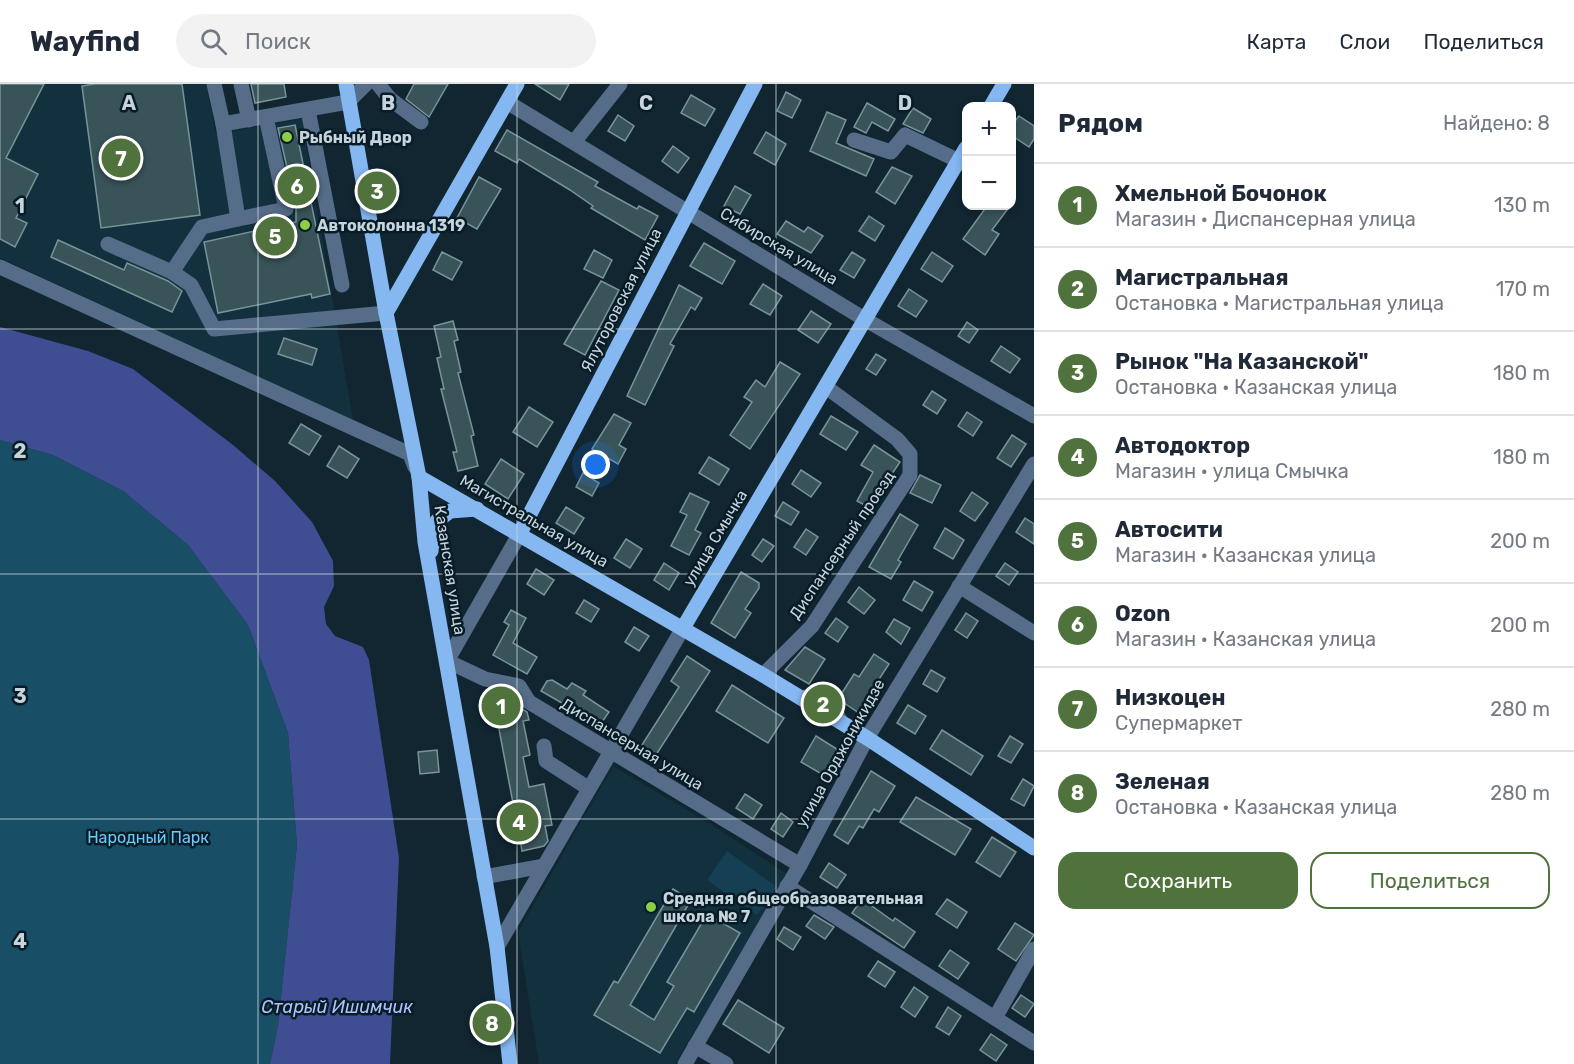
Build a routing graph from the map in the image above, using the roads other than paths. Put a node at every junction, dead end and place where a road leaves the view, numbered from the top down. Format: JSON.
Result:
{"nodes":[{"id":1,"x":214,"y":84,"type":"edge"},
{"id":2,"x":241,"y":84,"type":"edge"},
{"id":3,"x":346,"y":84,"type":"edge"},
{"id":4,"x":366,"y":84,"type":"edge"},
{"id":5,"x":378,"y":84,"type":"edge"},
{"id":6,"x":517,"y":84,"type":"edge"},
{"id":7,"x":620,"y":84,"type":"edge"},
{"id":8,"x":755,"y":84,"type":"edge"},
{"id":9,"x":1004,"y":84,"type":"edge"},
{"id":10,"x":348,"y":102,"type":"junction"},
{"id":11,"x":507,"y":102,"type":"junction"},
{"id":12,"x":993,"y":102,"type":"edge"},
{"id":13,"x":309,"y":110,"type":"junction"},
{"id":14,"x":266,"y":117,"type":"junction"},
{"id":15,"x":249,"y":120,"type":"junction"},
{"id":16,"x":421,"y":122,"type":"dead end"},
{"id":17,"x":223,"y":124,"type":"junction"},
{"id":18,"x":854,"y":140,"type":"dead end"},
{"id":19,"x":574,"y":142,"type":"junction"},
{"id":20,"x":962,"y":154,"type":"edge"},
{"id":21,"x":962,"y":156,"type":"edge"},
{"id":22,"x":687,"y":211,"type":"junction"},
{"id":23,"x":238,"y":219,"type":"junction"},
{"id":24,"x":108,"y":244,"type":"dead end"},
{"id":25,"x":0,"y":267,"type":"edge"},
{"id":26,"x":172,"y":272,"type":"junction"},
{"id":27,"x":342,"y":285,"type":"dead end"},
{"id":28,"x":386,"y":313,"type":"junction"},
{"id":29,"x":866,"y":320,"type":"junction"},
{"id":30,"x":826,"y":387,"type":"junction"},
{"id":31,"x":1034,"y":416,"type":"edge"},
{"id":32,"x":1034,"y":464,"type":"edge"},
{"id":33,"x":419,"y":477,"type":"junction"},
{"id":34,"x":477,"y":509,"type":"junction"},
{"id":35,"x":520,"y":533,"type":"junction"},
{"id":36,"x":429,"y":562,"type":"junction"},
{"id":37,"x":959,"y":586,"type":"junction"},
{"id":38,"x":682,"y":628,"type":"junction"},
{"id":39,"x":1034,"y":633,"type":"edge"},
{"id":40,"x":447,"y":661,"type":"junction"},
{"id":41,"x":763,"y":675,"type":"junction"},
{"id":42,"x":867,"y":738,"type":"junction"},
{"id":43,"x":544,"y":746,"type":"dead end"},
{"id":44,"x":608,"y":752,"type":"junction"},
{"id":45,"x":588,"y":788,"type":"junction"},
{"id":46,"x":1034,"y":848,"type":"edge"},
{"id":47,"x":800,"y":865,"type":"junction"},
{"id":48,"x":543,"y":866,"type":"junction"},
{"id":49,"x":484,"y":877,"type":"junction"},
{"id":50,"x":787,"y":886,"type":"junction"},
{"id":51,"x":497,"y":948,"type":"junction"},
{"id":52,"x":1034,"y":948,"type":"edge"},
{"id":53,"x":995,"y":1018,"type":"junction"},
{"id":54,"x":1034,"y":1043,"type":"edge"},
{"id":55,"x":695,"y":1046,"type":"junction"},
{"id":56,"x":510,"y":1064,"type":"edge"},
{"id":57,"x":685,"y":1064,"type":"edge"},
{"id":58,"x":726,"y":1064,"type":"edge"}],
"edges":[{"from":1,"to":17,"type":"street"},
{"from":2,"to":15,"type":"street"},
{"from":3,"to":10,"type":"main road","name":"Казанская улица"},
{"from":4,"to":10,"type":"street"},
{"from":5,"to":16,"type":"street"},
{"from":6,"to":11,"type":"main road"},
{"from":7,"to":19,"type":"street"},
{"from":8,"to":22,"type":"main road","name":"Ялуторовская улица"},
{"from":9,"to":12,"type":"main road"},
{"from":10,"to":13,"type":"street"},
{"from":10,"to":28,"type":"main road","name":"Казанская улица"},
{"from":11,"to":19,"type":"street","name":"Сибирская улица"},
{"from":11,"to":28,"type":"main road"},
{"from":13,"to":14,"type":"street"},
{"from":13,"to":27,"type":"street"},
{"from":14,"to":15,"type":"street"},
{"from":14,"to":23,"type":"street"},
{"from":15,"to":17,"type":"street"},
{"from":17,"to":23,"type":"street"},
{"from":18,"to":20,"type":"street"},
{"from":19,"to":22,"type":"street","name":"Сибирская улица"},
{"from":21,"to":29,"type":"main road","name":"улица Смычка"},
{"from":22,"to":29,"type":"street","name":"Сибирская улица"},
{"from":22,"to":35,"type":"main road","name":"Ялуторовская улица"},
{"from":23,"to":26,"type":"street"},
{"from":24,"to":26,"type":"street"},
{"from":25,"to":33,"type":"street"},
{"from":26,"to":28,"type":"street"},
{"from":28,"to":33,"type":"main road","name":"Казанская улица"},
{"from":29,"to":30,"type":"main road","name":"улица Смычка"},
{"from":29,"to":31,"type":"street","name":"Сибирская улица"},
{"from":30,"to":38,"type":"main road","name":"улица Смычка"},
{"from":30,"to":41,"type":"street","name":"Диспансерный проезд"},
{"from":32,"to":37,"type":"street","name":"улица Орджоникидзе"},
{"from":33,"to":34,"type":"main road","name":"Магистральная улица"},
{"from":33,"to":36,"type":"main road","name":"Казанская улица"},
{"from":34,"to":35,"type":"main road","name":"Магистральная улица"},
{"from":34,"to":36,"type":"main road"},
{"from":35,"to":38,"type":"main road","name":"Магистральная улица"},
{"from":35,"to":40,"type":"street"},
{"from":36,"to":40,"type":"main road","name":"Казанская улица"},
{"from":37,"to":39,"type":"street"},
{"from":37,"to":42,"type":"street","name":"улица Орджоникидзе"},
{"from":38,"to":41,"type":"main road","name":"Магистральная улица"},
{"from":38,"to":44,"type":"street","name":"улица Смычка"},
{"from":40,"to":44,"type":"street","name":"Диспансерная улица"},
{"from":40,"to":49,"type":"main road","name":"Казанская улица"},
{"from":41,"to":42,"type":"main road","name":"Магистральная улица"},
{"from":42,"to":46,"type":"main road","name":"Магистральная улица"},
{"from":42,"to":47,"type":"street","name":"улица Орджоникидзе"},
{"from":43,"to":45,"type":"street"},
{"from":44,"to":45,"type":"street","name":"улица Смычка"},
{"from":44,"to":47,"type":"street","name":"Диспансерная улица"},
{"from":45,"to":48,"type":"street","name":"улица Смычка"},
{"from":47,"to":50,"type":"street","name":"улица Орджоникидзе"},
{"from":48,"to":49,"type":"street"},
{"from":48,"to":51,"type":"street","name":"улица Смычка"},
{"from":49,"to":51,"type":"main road","name":"Казанская улица"},
{"from":50,"to":53,"type":"street"},
{"from":50,"to":55,"type":"street","name":"улица Орджоникидзе"},
{"from":51,"to":56,"type":"main road","name":"Казанская улица"},
{"from":52,"to":53,"type":"street"},
{"from":53,"to":54,"type":"street"},
{"from":55,"to":57,"type":"street","name":"улица Орджоникидзе"},
{"from":55,"to":58,"type":"street"}]}
